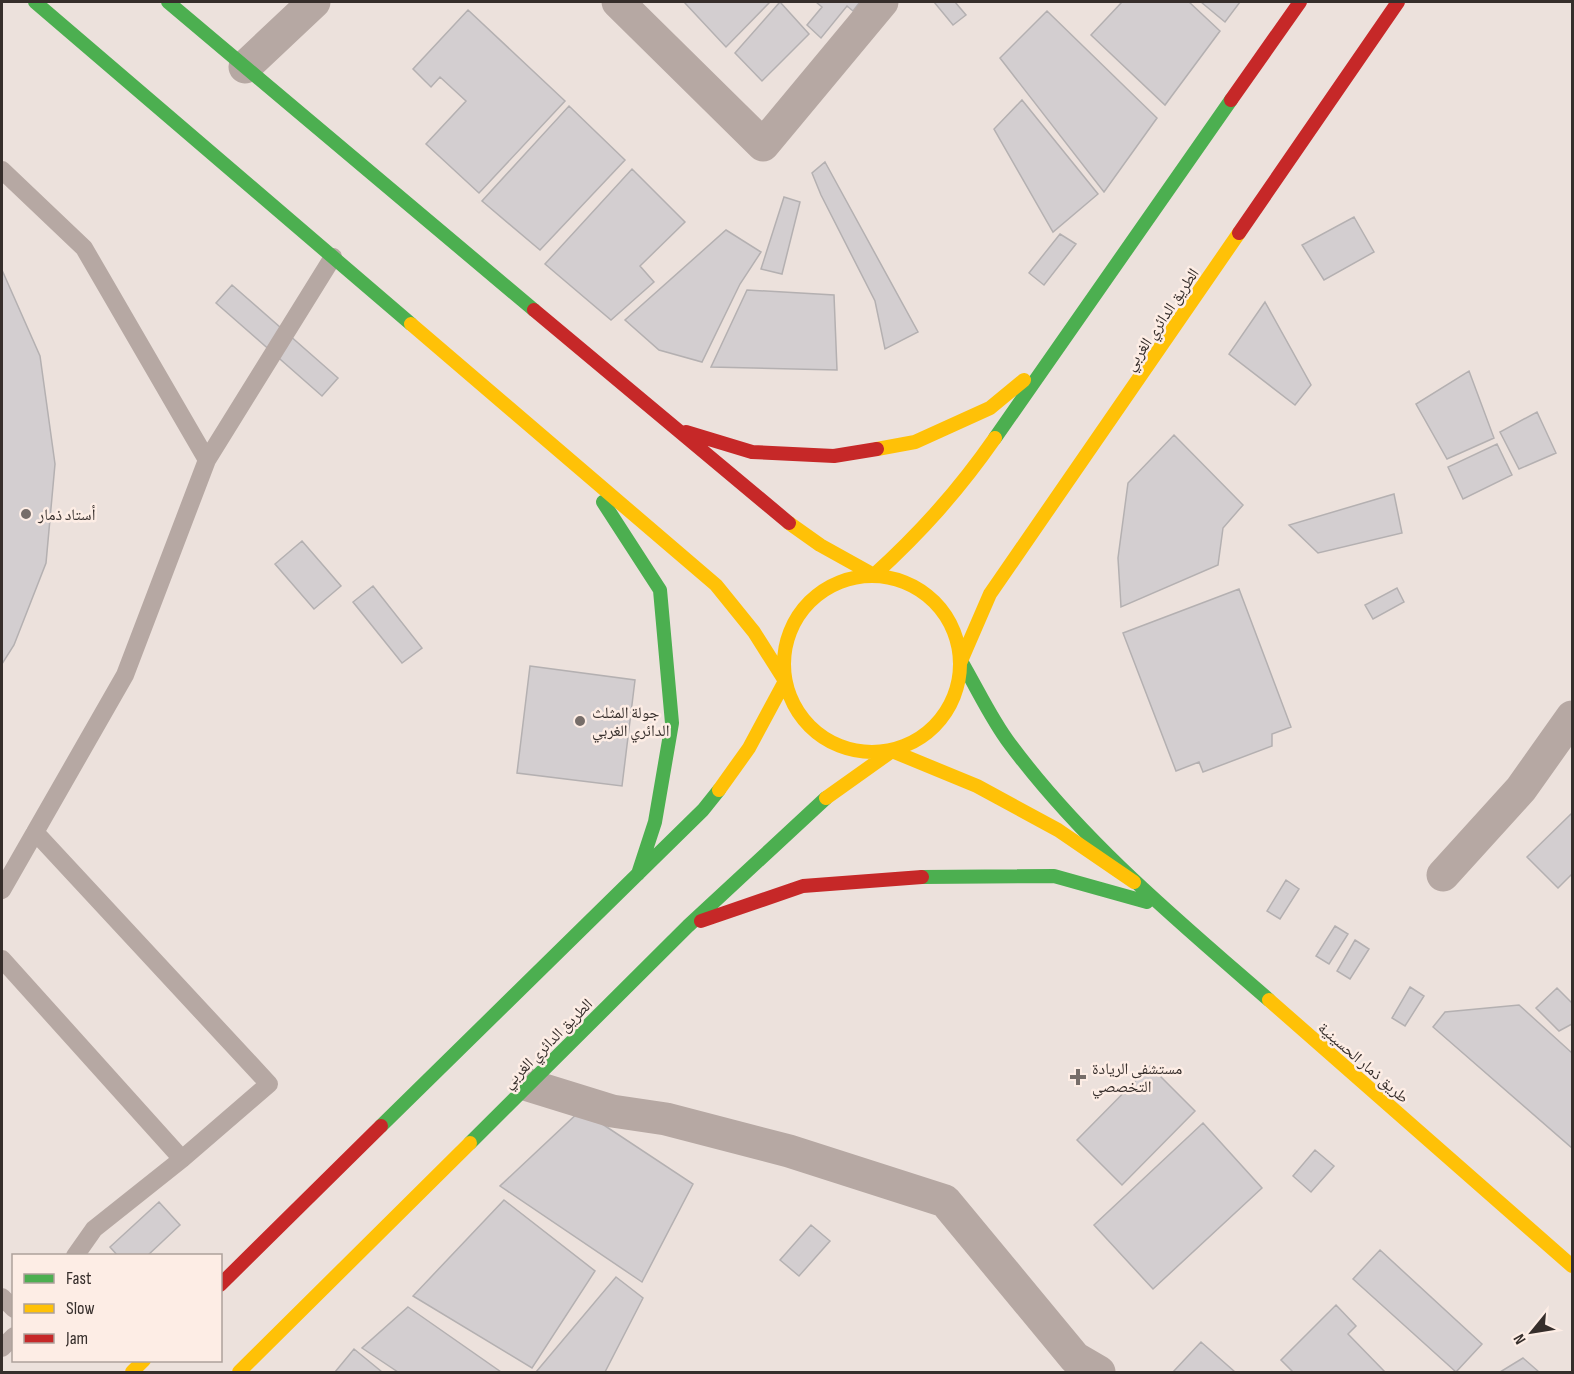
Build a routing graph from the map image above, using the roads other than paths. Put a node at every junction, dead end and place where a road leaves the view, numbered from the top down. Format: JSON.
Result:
{"nodes":[{"id":1,"x":35,"y":2,"type":"edge"},
{"id":2,"x":168,"y":2,"type":"edge"},
{"id":3,"x":314,"y":2,"type":"edge"},
{"id":4,"x":618,"y":2,"type":"edge"},
{"id":5,"x":882,"y":2,"type":"edge"},
{"id":6,"x":1300,"y":2,"type":"edge"},
{"id":7,"x":1398,"y":2,"type":"edge"},
{"id":8,"x":245,"y":67,"type":"junction"},
{"id":9,"x":2,"y":170,"type":"edge"},
{"id":10,"x":333,"y":257,"type":"junction"},
{"id":11,"x":1054,"y":357,"type":"junction"},
{"id":12,"x":673,"y":428,"type":"junction"},
{"id":13,"x":207,"y":460,"type":"junction"},
{"id":14,"x":584,"y":472,"type":"junction"},
{"id":15,"x":874,"y":575,"type":"junction"},
{"id":16,"x":961,"y":661,"type":"junction"},
{"id":17,"x":785,"y":681,"type":"junction"},
{"id":18,"x":1572,"y":717,"type":"edge"},
{"id":19,"x":892,"y":751,"type":"junction"},
{"id":20,"x":35,"y":832,"type":"junction"},
{"id":21,"x":638,"y":874,"type":"junction"},
{"id":22,"x":1443,"y":875,"type":"dead end"},
{"id":23,"x":1134,"y":882,"type":"junction"},
{"id":24,"x":2,"y":890,"type":"edge"},
{"id":25,"x":1160,"y":905,"type":"junction"},
{"id":26,"x":688,"y":926,"type":"junction"},
{"id":27,"x":2,"y":959,"type":"edge"},
{"id":28,"x":528,"y":1085,"type":"junction"},
{"id":29,"x":182,"y":1159,"type":"junction"},
{"id":30,"x":76,"y":1254,"type":"edge"},
{"id":31,"x":1572,"y":1266,"type":"edge"},
{"id":32,"x":222,"y":1284,"type":"edge"},
{"id":33,"x":239,"y":1372,"type":"edge"},
{"id":34,"x":1099,"y":1372,"type":"edge"}],
"edges":[{"from":1,"to":10,"type":"main road"},
{"from":2,"to":8,"type":"main road"},
{"from":3,"to":8,"type":"street"},
{"from":4,"to":5,"type":"street"},
{"from":6,"to":11,"type":"main road"},
{"from":7,"to":16,"type":"main road","name":"الطريق الدائري الغربي"},
{"from":8,"to":12,"type":"main road"},
{"from":9,"to":13,"type":"lane"},
{"from":10,"to":13,"type":"lane"},
{"from":10,"to":14,"type":"main road"},
{"from":11,"to":12,"type":"main road"},
{"from":11,"to":15,"type":"main road"},
{"from":12,"to":15,"type":"main road"},
{"from":13,"to":20,"type":"lane"},
{"from":14,"to":17,"type":"main road"},
{"from":14,"to":21,"type":"main road"},
{"from":15,"to":16,"type":"main road"},
{"from":15,"to":17,"type":"main road"},
{"from":16,"to":19,"type":"main road"},
{"from":16,"to":23,"type":"main road"},
{"from":17,"to":19,"type":"main road"},
{"from":17,"to":21,"type":"main road"},
{"from":18,"to":22,"type":"street"},
{"from":19,"to":23,"type":"main road"},
{"from":19,"to":26,"type":"main road","name":"الطريق الدائري الغربي"},
{"from":20,"to":24,"type":"lane"},
{"from":20,"to":29,"type":"lane"},
{"from":21,"to":32,"type":"main road"},
{"from":23,"to":25,"type":"main road","name":"طريق ذمار الحسينية"},
{"from":25,"to":26,"type":"main road"},
{"from":25,"to":31,"type":"main road","name":"طريق ذمار الحسينية"},
{"from":26,"to":28,"type":"main road","name":"الطريق الدائري الغربي"},
{"from":27,"to":29,"type":"lane"},
{"from":28,"to":33,"type":"main road","name":"الطريق الدائري الغربي"},
{"from":28,"to":34,"type":"street"},
{"from":29,"to":30,"type":"lane"}]}
